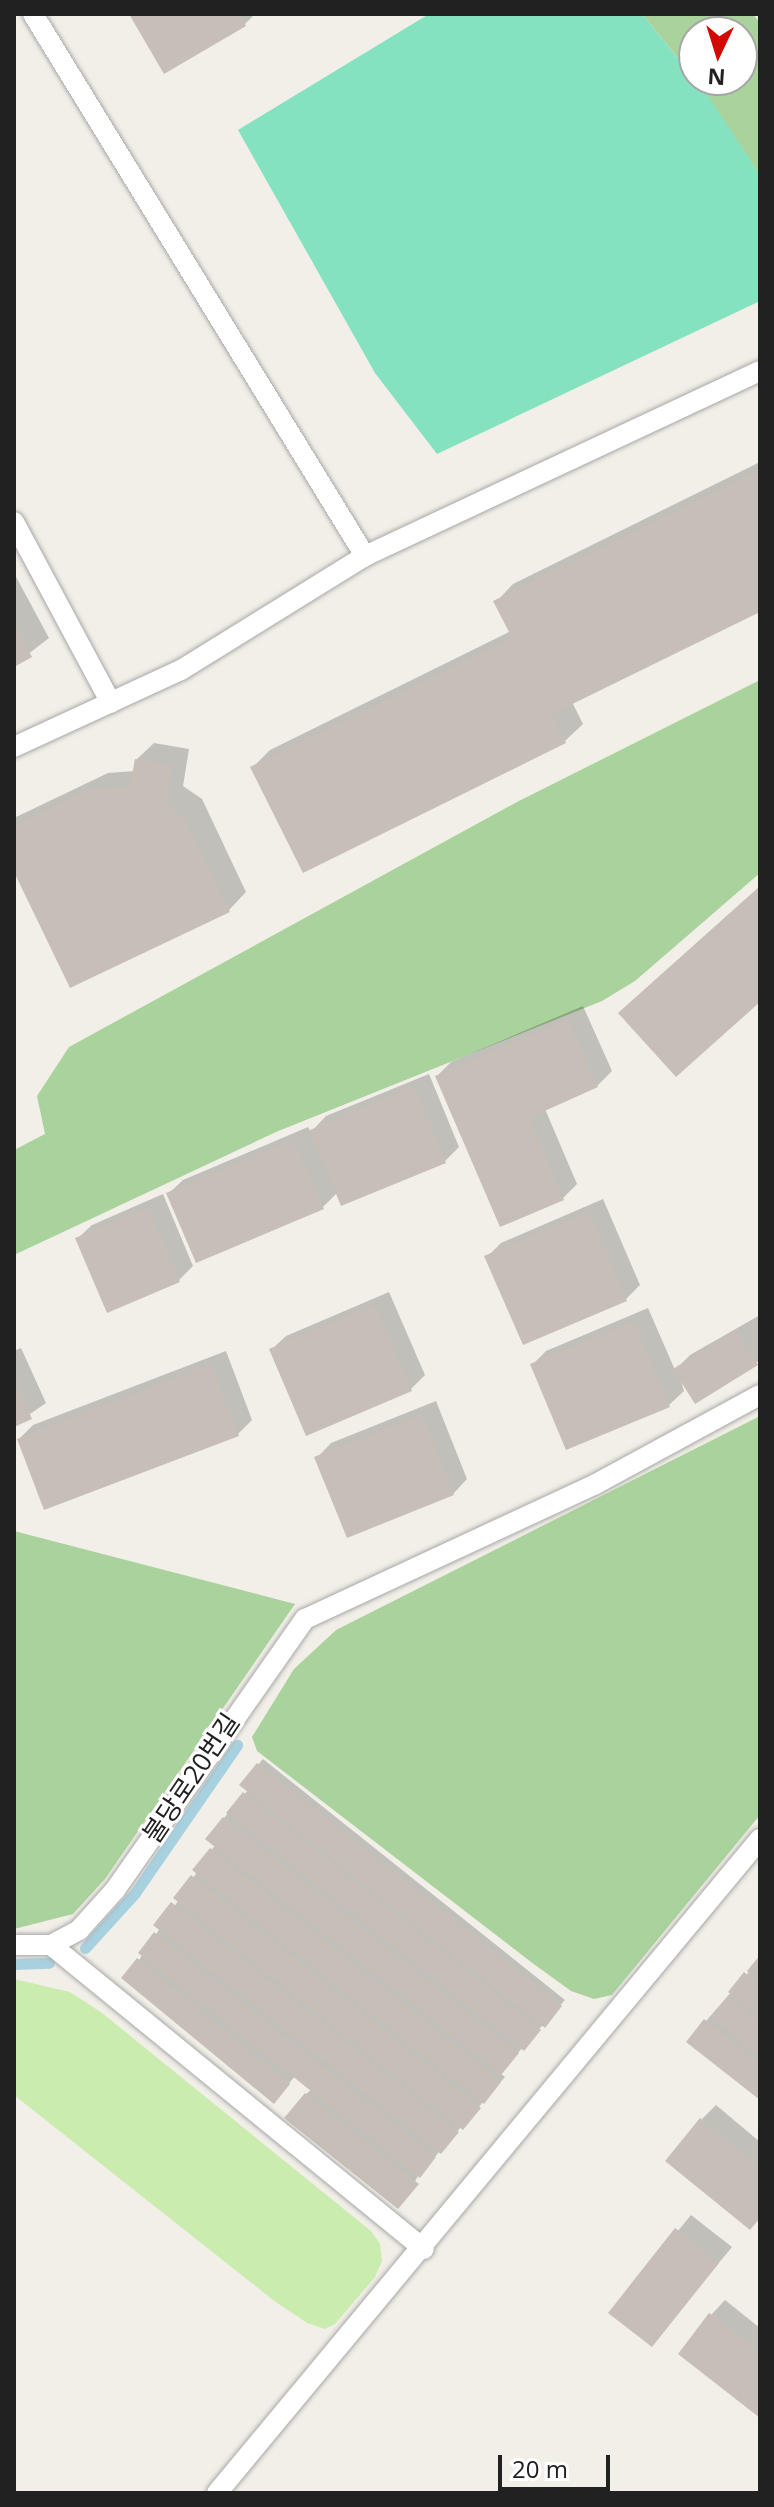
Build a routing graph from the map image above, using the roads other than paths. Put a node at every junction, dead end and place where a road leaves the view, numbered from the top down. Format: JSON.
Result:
{"nodes":[{"id":1,"x":33,"y":14,"type":"edge"},
{"id":2,"x":760,"y":371,"type":"edge"},
{"id":3,"x":14,"y":522,"type":"edge"},
{"id":4,"x":365,"y":556,"type":"junction"},
{"id":5,"x":111,"y":703,"type":"junction"},
{"id":6,"x":14,"y":747,"type":"edge"},
{"id":7,"x":760,"y":1395,"type":"edge"},
{"id":8,"x":760,"y":1839,"type":"edge"},
{"id":9,"x":14,"y":1945,"type":"edge"},
{"id":10,"x":51,"y":1945,"type":"junction"},
{"id":11,"x":424,"y":2249,"type":"junction"},
{"id":12,"x":217,"y":2493,"type":"edge"}],
"edges":[{"from":1,"to":4,"type":"lane"},
{"from":2,"to":4,"type":"lane"},
{"from":3,"to":5,"type":"lane"},
{"from":4,"to":5,"type":"lane"},
{"from":5,"to":6,"type":"lane"},
{"from":7,"to":10,"type":"lane","name":"불당로20번길"},
{"from":8,"to":11,"type":"lane"},
{"from":9,"to":10,"type":"lane"},
{"from":10,"to":11,"type":"lane"},
{"from":11,"to":12,"type":"lane"}]}
